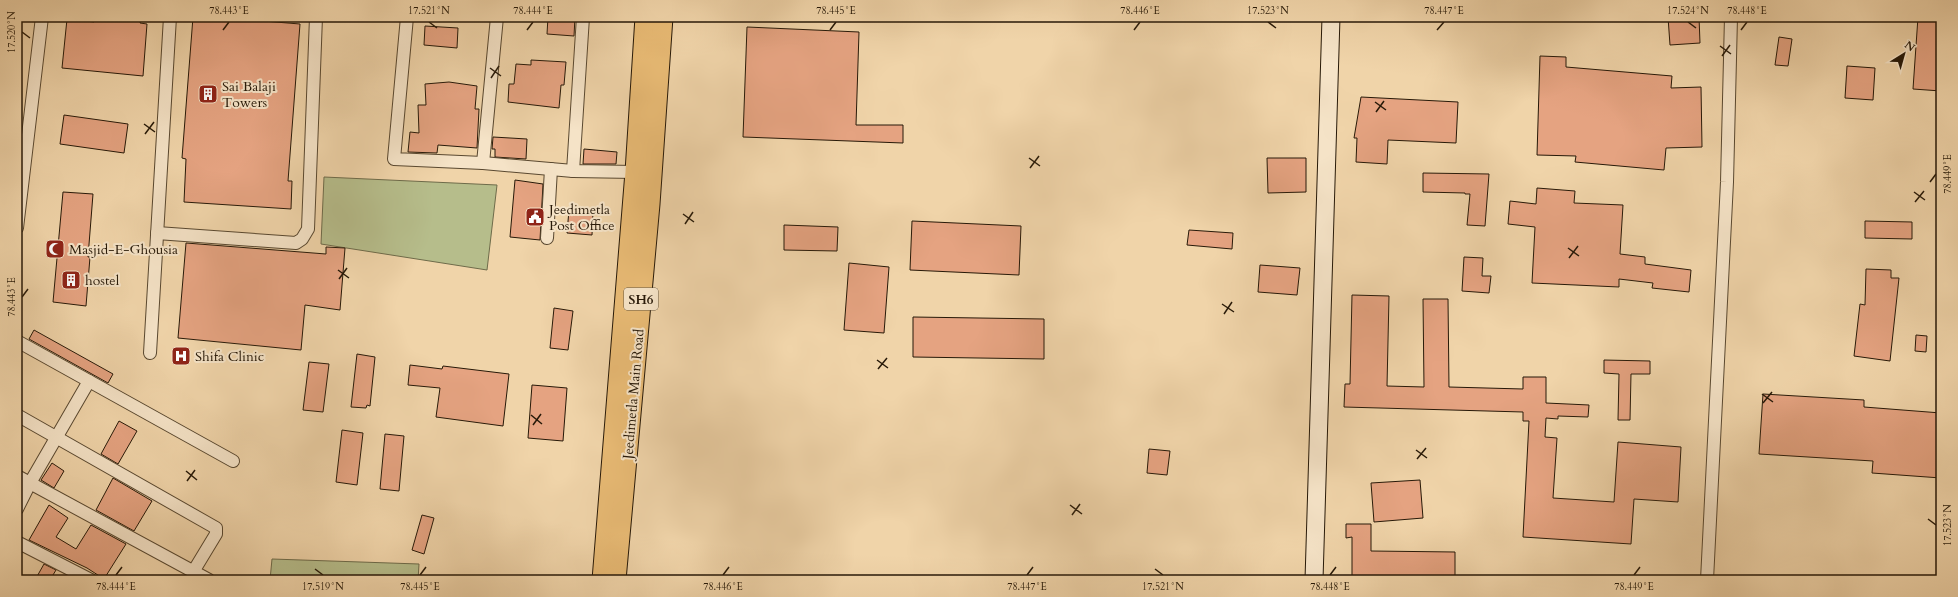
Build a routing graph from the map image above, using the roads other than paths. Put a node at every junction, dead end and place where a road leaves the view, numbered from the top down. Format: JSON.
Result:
{"nodes":[{"id":1,"x":42,"y":17,"type":"edge"},
{"id":2,"x":170,"y":17,"type":"edge"},
{"id":3,"x":316,"y":17,"type":"edge"},
{"id":4,"x":407,"y":17,"type":"edge"},
{"id":5,"x":497,"y":17,"type":"edge"},
{"id":6,"x":582,"y":17,"type":"edge"},
{"id":7,"x":645,"y":17,"type":"edge"},
{"id":8,"x":664,"y":17,"type":"edge"},
{"id":9,"x":1331,"y":17,"type":"edge"},
{"id":10,"x":1731,"y":17,"type":"edge"},
{"id":11,"x":484,"y":162,"type":"junction"},
{"id":12,"x":551,"y":169,"type":"junction"},
{"id":13,"x":573,"y":171,"type":"junction"},
{"id":14,"x":635,"y":172,"type":"junction"},
{"id":15,"x":17,"y":228,"type":"edge"},
{"id":16,"x":157,"y":233,"type":"junction"},
{"id":17,"x":547,"y":238,"type":"dead end"},
{"id":18,"x":17,"y":341,"type":"edge"},
{"id":19,"x":150,"y":353,"type":"dead end"},
{"id":20,"x":89,"y":381,"type":"junction"},
{"id":21,"x":17,"y":415,"type":"edge"},
{"id":22,"x":56,"y":438,"type":"junction"},
{"id":23,"x":233,"y":461,"type":"dead end"},
{"id":24,"x":17,"y":476,"type":"edge"},
{"id":25,"x":30,"y":483,"type":"junction"},
{"id":26,"x":17,"y":509,"type":"edge"},
{"id":27,"x":17,"y":542,"type":"edge"},
{"id":28,"x":193,"y":572,"type":"junction"},
{"id":29,"x":91,"y":580,"type":"edge"},
{"id":30,"x":208,"y":580,"type":"edge"},
{"id":31,"x":602,"y":580,"type":"edge"},
{"id":32,"x":616,"y":580,"type":"edge"},
{"id":33,"x":1314,"y":580,"type":"edge"},
{"id":34,"x":1707,"y":580,"type":"edge"}],
"edges":[{"from":1,"to":15,"type":"street"},
{"from":2,"to":16,"type":"street"},
{"from":3,"to":16,"type":"street"},
{"from":4,"to":11,"type":"street"},
{"from":5,"to":11,"type":"street"},
{"from":6,"to":13,"type":"street"},
{"from":7,"to":14,"type":"main road","name":"Jeedimetla Main Road","number":"SH6"},
{"from":8,"to":32,"type":"main road","name":"Jeedimetla Main Road","number":"SH6"},
{"from":9,"to":33,"type":"street"},
{"from":10,"to":34,"type":"street"},
{"from":11,"to":12,"type":"street"},
{"from":12,"to":13,"type":"street"},
{"from":12,"to":17,"type":"street"},
{"from":13,"to":14,"type":"street"},
{"from":14,"to":31,"type":"main road","name":"Jeedimetla Main Road","number":"SH6"},
{"from":16,"to":19,"type":"street"},
{"from":18,"to":20,"type":"street"},
{"from":20,"to":22,"type":"street"},
{"from":20,"to":23,"type":"street"},
{"from":21,"to":22,"type":"street"},
{"from":22,"to":25,"type":"street"},
{"from":22,"to":28,"type":"street"},
{"from":24,"to":25,"type":"street"},
{"from":25,"to":26,"type":"street"},
{"from":25,"to":28,"type":"street"},
{"from":27,"to":29,"type":"street"},
{"from":28,"to":30,"type":"street"}]}
